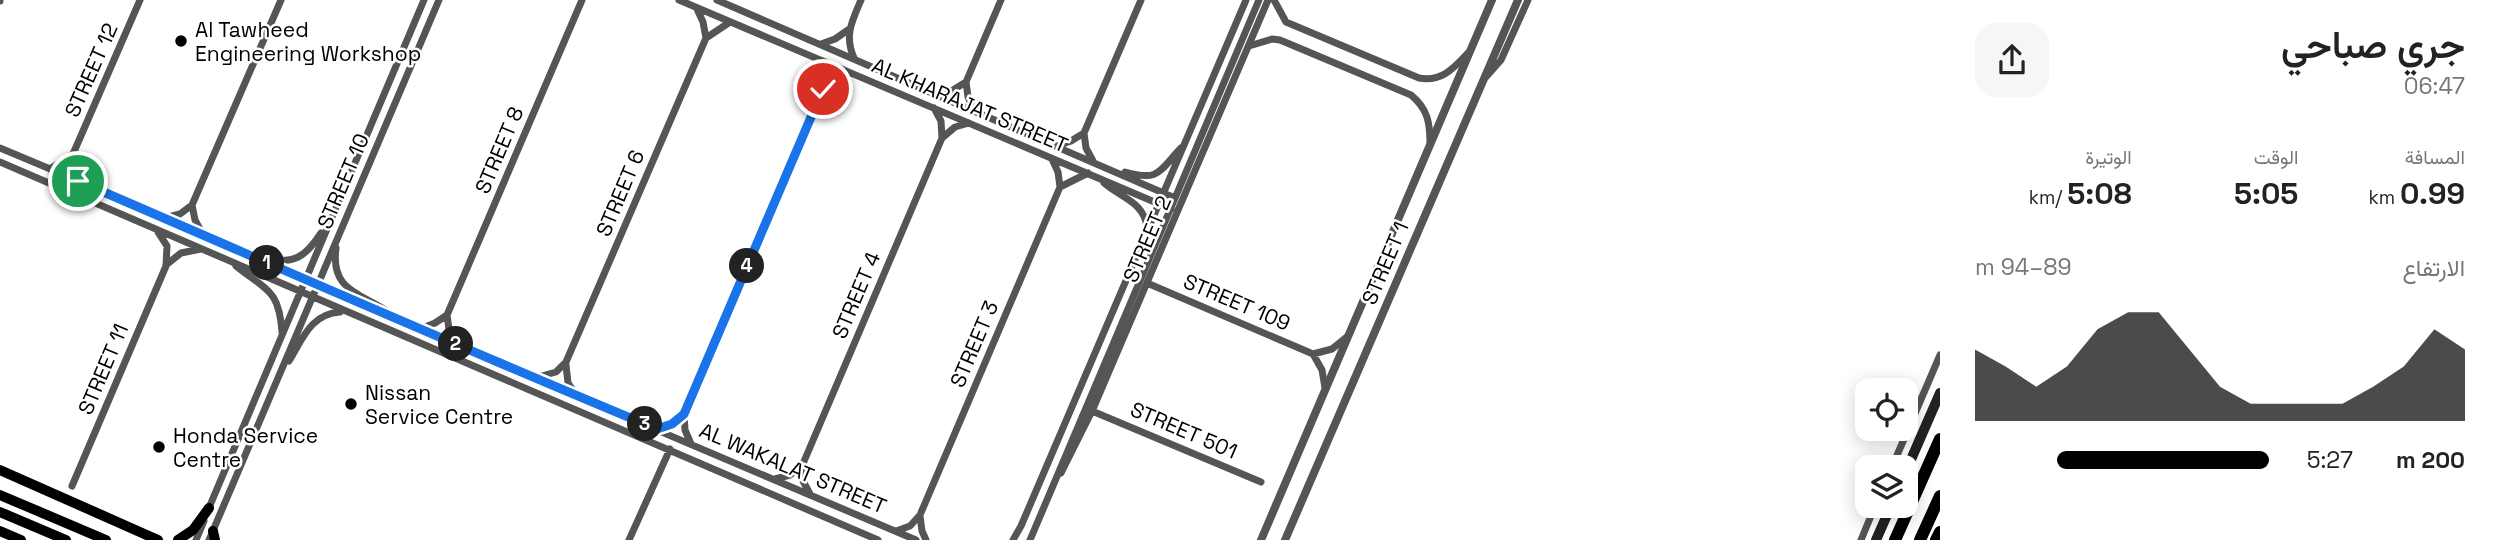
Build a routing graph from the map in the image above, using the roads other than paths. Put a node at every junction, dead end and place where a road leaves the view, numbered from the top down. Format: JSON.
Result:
{"nodes":[{"id":1,"x":140,"y":0,"type":"edge"},
{"id":2,"x":281,"y":0,"type":"edge"},
{"id":3,"x":424,"y":0,"type":"edge"},
{"id":4,"x":439,"y":0,"type":"edge"},
{"id":5,"x":582,"y":0,"type":"edge"},
{"id":6,"x":679,"y":0,"type":"edge"},
{"id":7,"x":716,"y":0,"type":"edge"},
{"id":8,"x":733,"y":0,"type":"edge"},
{"id":9,"x":861,"y":0,"type":"edge"},
{"id":10,"x":1001,"y":0,"type":"edge"},
{"id":11,"x":1141,"y":0,"type":"edge"},
{"id":12,"x":1247,"y":0,"type":"edge"},
{"id":13,"x":1259,"y":0,"type":"edge"},
{"id":14,"x":1268,"y":0,"type":"edge"},
{"id":15,"x":1274,"y":0,"type":"edge"},
{"id":16,"x":1492,"y":0,"type":"edge"},
{"id":17,"x":1518,"y":0,"type":"edge"},
{"id":18,"x":1528,"y":0,"type":"edge"},
{"id":19,"x":696,"y":8,"type":"junction"},
{"id":20,"x":738,"y":9,"type":"junction"},
{"id":21,"x":730,"y":22,"type":"junction"},
{"id":22,"x":848,"y":30,"type":"junction"},
{"id":23,"x":706,"y":38,"type":"junction"},
{"id":24,"x":820,"y":44,"type":"junction"},
{"id":25,"x":1248,"y":46,"type":"junction"},
{"id":26,"x":1471,"y":50,"type":"junction"},
{"id":27,"x":814,"y":57,"type":"junction"},
{"id":28,"x":855,"y":59,"type":"junction"},
{"id":29,"x":851,"y":73,"type":"junction"},
{"id":30,"x":1484,"y":81,"type":"junction"},
{"id":31,"x":966,"y":82,"type":"junction"},
{"id":32,"x":823,"y":89,"type":"junction"},
{"id":33,"x":939,"y":96,"type":"junction"},
{"id":34,"x":933,"y":108,"type":"junction"},
{"id":35,"x":975,"y":111,"type":"junction"},
{"id":36,"x":970,"y":123,"type":"junction"},
{"id":37,"x":1084,"y":133,"type":"junction"},
{"id":38,"x":942,"y":138,"type":"junction"},
{"id":39,"x":1186,"y":142,"type":"junction"},
{"id":40,"x":1430,"y":144,"type":"junction"},
{"id":41,"x":1057,"y":146,"type":"junction"},
{"id":42,"x":0,"y":148,"type":"edge"},
{"id":43,"x":73,"y":154,"type":"junction"},
{"id":44,"x":1052,"y":158,"type":"junction"},
{"id":45,"x":0,"y":162,"type":"edge"},
{"id":46,"x":1093,"y":162,"type":"junction"},
{"id":47,"x":50,"y":169,"type":"junction"},
{"id":48,"x":1112,"y":170,"type":"junction"},
{"id":49,"x":1088,"y":173,"type":"junction"},
{"id":50,"x":1098,"y":178,"type":"junction"},
{"id":51,"x":78,"y":181,"type":"junction"},
{"id":52,"x":1060,"y":187,"type":"junction"},
{"id":53,"x":1163,"y":194,"type":"junction"},
{"id":54,"x":1175,"y":198,"type":"junction"},
{"id":55,"x":1159,"y":204,"type":"junction"},
{"id":56,"x":192,"y":205,"type":"junction"},
{"id":57,"x":1171,"y":209,"type":"junction"},
{"id":58,"x":332,"y":215,"type":"junction"},
{"id":59,"x":164,"y":218,"type":"junction"},
{"id":60,"x":157,"y":230,"type":"junction"},
{"id":61,"x":1148,"y":230,"type":"junction"},
{"id":62,"x":203,"y":233,"type":"junction"},
{"id":63,"x":338,"y":237,"type":"junction"},
{"id":64,"x":204,"y":249,"type":"junction"},
{"id":65,"x":254,"y":258,"type":"junction"},
{"id":66,"x":230,"y":261,"type":"junction"},
{"id":67,"x":166,"y":266,"type":"junction"},
{"id":68,"x":304,"y":280,"type":"junction"},
{"id":69,"x":1147,"y":283,"type":"junction"},
{"id":70,"x":317,"y":285,"type":"junction"},
{"id":71,"x":300,"y":292,"type":"junction"},
{"id":72,"x":311,"y":297,"type":"junction"},
{"id":73,"x":344,"y":311,"type":"junction"},
{"id":74,"x":447,"y":315,"type":"junction"},
{"id":75,"x":400,"y":320,"type":"junction"},
{"id":76,"x":420,"y":329,"type":"junction"},
{"id":77,"x":282,"y":335,"type":"junction"},
{"id":78,"x":1348,"y":336,"type":"junction"},
{"id":79,"x":456,"y":344,"type":"junction"},
{"id":80,"x":1313,"y":354,"type":"junction"},
{"id":81,"x":1940,"y":355,"type":"edge"},
{"id":82,"x":566,"y":362,"type":"junction"},
{"id":83,"x":279,"y":376,"type":"junction"},
{"id":84,"x":535,"y":377,"type":"junction"},
{"id":85,"x":1325,"y":388,"type":"junction"},
{"id":86,"x":1940,"y":393,"type":"edge"},
{"id":87,"x":576,"y":396,"type":"junction"},
{"id":88,"x":1092,"y":411,"type":"junction"},
{"id":89,"x":684,"y":414,"type":"junction"},
{"id":90,"x":657,"y":429,"type":"junction"},
{"id":91,"x":1940,"y":439,"type":"edge"},
{"id":92,"x":691,"y":444,"type":"junction"},
{"id":93,"x":670,"y":450,"type":"junction"},
{"id":94,"x":1897,"y":455,"type":"edge"},
{"id":95,"x":1913,"y":455,"type":"edge"},
{"id":96,"x":802,"y":466,"type":"junction"},
{"id":97,"x":0,"y":470,"type":"edge"},
{"id":98,"x":775,"y":479,"type":"junction"},
{"id":99,"x":1261,"y":482,"type":"dead end"},
{"id":100,"x":72,"y":486,"type":"dead end"},
{"id":101,"x":1051,"y":488,"type":"junction"},
{"id":102,"x":810,"y":494,"type":"junction"},
{"id":103,"x":0,"y":495,"type":"edge"},
{"id":104,"x":1940,"y":496,"type":"edge"},
{"id":105,"x":209,"y":508,"type":"junction"},
{"id":106,"x":0,"y":512,"type":"edge"},
{"id":107,"x":920,"y":515,"type":"junction"},
{"id":108,"x":1870,"y":518,"type":"edge"},
{"id":109,"x":1886,"y":518,"type":"edge"},
{"id":110,"x":0,"y":531,"type":"edge"},
{"id":111,"x":896,"y":531,"type":"junction"},
{"id":112,"x":1940,"y":532,"type":"edge"},
{"id":113,"x":140,"y":535,"type":"edge"},
{"id":114,"x":212,"y":537,"type":"edge"},
{"id":115,"x":21,"y":540,"type":"edge"},
{"id":116,"x":66,"y":540,"type":"edge"},
{"id":117,"x":106,"y":540,"type":"edge"},
{"id":118,"x":158,"y":540,"type":"edge"},
{"id":119,"x":178,"y":540,"type":"edge"},
{"id":120,"x":196,"y":540,"type":"edge"},
{"id":121,"x":629,"y":540,"type":"edge"},
{"id":122,"x":878,"y":540,"type":"edge"},
{"id":123,"x":916,"y":540,"type":"edge"},
{"id":124,"x":926,"y":540,"type":"edge"},
{"id":125,"x":1013,"y":540,"type":"edge"},
{"id":126,"x":1030,"y":540,"type":"edge"},
{"id":127,"x":1261,"y":540,"type":"edge"},
{"id":128,"x":1285,"y":540,"type":"edge"},
{"id":129,"x":1861,"y":540,"type":"edge"},
{"id":130,"x":1876,"y":540,"type":"edge"},
{"id":131,"x":1895,"y":540,"type":"edge"},
{"id":132,"x":1920,"y":540,"type":"edge"},
{"id":133,"x":1936,"y":540,"type":"edge"}],
"edges":[{"from":1,"to":43,"type":"street","name":"STREET 12"},
{"from":2,"to":56,"type":"street"},
{"from":3,"to":58,"type":"street","name":"STREET 10"},
{"from":4,"to":63,"type":"street","name":"STREET 10"},
{"from":5,"to":74,"type":"street","name":"STREET 8"},
{"from":6,"to":19,"type":"street","name":"AL KHARAJAT STREET"},
{"from":7,"to":20,"type":"street","name":"AL KHARAJAT STREET"},
{"from":8,"to":20,"type":"street"},
{"from":9,"to":22,"type":"street"},
{"from":10,"to":31,"type":"street"},
{"from":11,"to":37,"type":"street"},
{"from":12,"to":39,"type":"street","name":"STREET 2"},
{"from":13,"to":54,"type":"street","name":"STREET 2"},
{"from":14,"to":25,"type":"street","name":"STREET 2"},
{"from":15,"to":26,"type":"street"},
{"from":16,"to":26,"type":"street","name":"STREET 1"},
{"from":17,"to":30,"type":"street","name":"STREET 1"},
{"from":18,"to":30,"type":"street"},
{"from":19,"to":21,"type":"street","name":"AL KHARAJAT STREET"},
{"from":19,"to":23,"type":"street"},
{"from":20,"to":24,"type":"street","name":"AL KHARAJAT STREET"},
{"from":21,"to":23,"type":"street"},
{"from":21,"to":27,"type":"street","name":"AL KHARAJAT STREET"},
{"from":22,"to":24,"type":"street"},
{"from":22,"to":28,"type":"street"},
{"from":23,"to":82,"type":"street","name":"STREET 6"},
{"from":24,"to":28,"type":"street","name":"AL KHARAJAT STREET"},
{"from":25,"to":40,"type":"street"},
{"from":25,"to":69,"type":"street","name":"STREET 2"},
{"from":26,"to":40,"type":"street","name":"STREET 1"},
{"from":27,"to":29,"type":"street","name":"AL KHARAJAT STREET"},
{"from":27,"to":32,"type":"street"},
{"from":28,"to":33,"type":"street","name":"AL KHARAJAT STREET"},
{"from":29,"to":32,"type":"street"},
{"from":29,"to":34,"type":"street","name":"AL KHARAJAT STREET"},
{"from":30,"to":128,"type":"street","name":"STREET 1"},
{"from":31,"to":33,"type":"street"},
{"from":31,"to":35,"type":"street"},
{"from":32,"to":89,"type":"street"},
{"from":33,"to":35,"type":"street","name":"AL KHARAJAT STREET"},
{"from":34,"to":36,"type":"street","name":"AL KHARAJAT STREET"},
{"from":34,"to":38,"type":"street"},
{"from":35,"to":41,"type":"street","name":"AL KHARAJAT STREET"},
{"from":36,"to":38,"type":"street"},
{"from":36,"to":44,"type":"street","name":"AL KHARAJAT STREET"},
{"from":37,"to":41,"type":"street"},
{"from":37,"to":46,"type":"street"},
{"from":38,"to":96,"type":"street","name":"STREET 4"},
{"from":39,"to":48,"type":"street","name":"STREET 2"},
{"from":39,"to":53,"type":"street","name":"STREET 2"},
{"from":40,"to":78,"type":"street","name":"STREET 1"},
{"from":41,"to":46,"type":"street","name":"AL KHARAJAT STREET"},
{"from":42,"to":47,"type":"street","name":"AL WAKALAT STREET"},
{"from":43,"to":47,"type":"street"},
{"from":43,"to":51,"type":"street"},
{"from":44,"to":49,"type":"street","name":"AL KHARAJAT STREET"},
{"from":44,"to":52,"type":"street"},
{"from":45,"to":60,"type":"street","name":"AL WAKALAT STREET"},
{"from":46,"to":48,"type":"street","name":"AL KHARAJAT STREET"},
{"from":47,"to":51,"type":"street","name":"AL WAKALAT STREET"},
{"from":48,"to":53,"type":"street","name":"AL KHARAJAT STREET"},
{"from":49,"to":50,"type":"street","name":"AL KHARAJAT STREET"},
{"from":49,"to":52,"type":"street"},
{"from":50,"to":55,"type":"street","name":"AL KHARAJAT STREET"},
{"from":50,"to":61,"type":"street"},
{"from":51,"to":59,"type":"street","name":"AL WAKALAT STREET"},
{"from":52,"to":107,"type":"street","name":"STREET 3"},
{"from":53,"to":54,"type":"street","name":"AL KHARAJAT STREET"},
{"from":53,"to":55,"type":"street","name":"STREET 2"},
{"from":54,"to":57,"type":"street","name":"STREET 2"},
{"from":55,"to":57,"type":"street","name":"AL KHARAJAT STREET"},
{"from":55,"to":61,"type":"street","name":"STREET 2"},
{"from":56,"to":59,"type":"street"},
{"from":56,"to":62,"type":"street"},
{"from":57,"to":101,"type":"street","name":"STREET 2"},
{"from":58,"to":65,"type":"street","name":"STREET 10"},
{"from":58,"to":68,"type":"street","name":"STREET 10"},
{"from":59,"to":62,"type":"street","name":"AL WAKALAT STREET"},
{"from":60,"to":64,"type":"street","name":"AL WAKALAT STREET"},
{"from":60,"to":67,"type":"street"},
{"from":61,"to":125,"type":"street","name":"STREET 2"},
{"from":62,"to":65,"type":"street","name":"AL WAKALAT STREET"},
{"from":63,"to":70,"type":"street","name":"STREET 10"},
{"from":63,"to":75,"type":"street"},
{"from":64,"to":66,"type":"street","name":"AL WAKALAT STREET"},
{"from":64,"to":67,"type":"street"},
{"from":65,"to":68,"type":"street","name":"AL WAKALAT STREET"},
{"from":66,"to":71,"type":"street","name":"AL WAKALAT STREET"},
{"from":66,"to":77,"type":"street"},
{"from":67,"to":100,"type":"street","name":"STREET 11"},
{"from":68,"to":70,"type":"street","name":"AL WAKALAT STREET"},
{"from":68,"to":71,"type":"street","name":"STREET 10"},
{"from":69,"to":80,"type":"street","name":"STREET 109"},
{"from":69,"to":88,"type":"street","name":"STREET 2"},
{"from":70,"to":72,"type":"street","name":"STREET 10"},
{"from":70,"to":75,"type":"street","name":"AL WAKALAT STREET"},
{"from":71,"to":72,"type":"street","name":"AL WAKALAT STREET"},
{"from":71,"to":77,"type":"street","name":"STREET 10"},
{"from":72,"to":73,"type":"street","name":"AL WAKALAT STREET"},
{"from":72,"to":83,"type":"street","name":"STREET 10"},
{"from":73,"to":83,"type":"street","name":"STREET 10"},
{"from":73,"to":93,"type":"street","name":"AL WAKALAT STREET"},
{"from":74,"to":76,"type":"street"},
{"from":74,"to":79,"type":"street"},
{"from":75,"to":76,"type":"street","name":"AL WAKALAT STREET"},
{"from":76,"to":79,"type":"street","name":"AL WAKALAT STREET"},
{"from":77,"to":105,"type":"street","name":"STREET 10"},
{"from":78,"to":80,"type":"street"},
{"from":78,"to":85,"type":"street","name":"STREET 1"},
{"from":79,"to":84,"type":"street","name":"AL WAKALAT STREET"},
{"from":80,"to":85,"type":"street"},
{"from":81,"to":94,"type":"street"},
{"from":82,"to":84,"type":"street"},
{"from":82,"to":87,"type":"street"},
{"from":83,"to":114,"type":"street","name":"STREET 10"},
{"from":84,"to":87,"type":"street","name":"AL WAKALAT STREET"},
{"from":85,"to":127,"type":"street","name":"STREET 1"},
{"from":86,"to":95,"type":"main road"},
{"from":87,"to":90,"type":"street","name":"AL WAKALAT STREET"},
{"from":88,"to":99,"type":"street","name":"STREET 501"},
{"from":88,"to":101,"type":"street","name":"STREET 2"},
{"from":89,"to":90,"type":"street"},
{"from":89,"to":92,"type":"street"},
{"from":90,"to":92,"type":"street","name":"AL WAKALAT STREET"},
{"from":91,"to":131,"type":"highway"},
{"from":92,"to":98,"type":"street","name":"AL WAKALAT STREET"},
{"from":93,"to":121,"type":"street"},
{"from":93,"to":122,"type":"street","name":"AL WAKALAT STREET"},
{"from":96,"to":98,"type":"street"},
{"from":96,"to":102,"type":"street"},
{"from":97,"to":113,"type":"main road"},
{"from":98,"to":102,"type":"street","name":"AL WAKALAT STREET"},
{"from":101,"to":126,"type":"street","name":"STREET 2"},
{"from":102,"to":111,"type":"street","name":"AL WAKALAT STREET"},
{"from":103,"to":117,"type":"main road"},
{"from":104,"to":132,"type":"highway"},
{"from":105,"to":119,"type":"main road"},
{"from":105,"to":120,"type":"street","name":"STREET 10"},
{"from":106,"to":116,"type":"main road"},
{"from":107,"to":111,"type":"street"},
{"from":107,"to":124,"type":"street"},
{"from":108,"to":129,"type":"street"},
{"from":109,"to":130,"type":"main road"},
{"from":110,"to":115,"type":"main road"},
{"from":111,"to":123,"type":"street","name":"AL WAKALAT STREET"},
{"from":112,"to":133,"type":"highway"},
{"from":113,"to":118,"type":"main road"}]}
